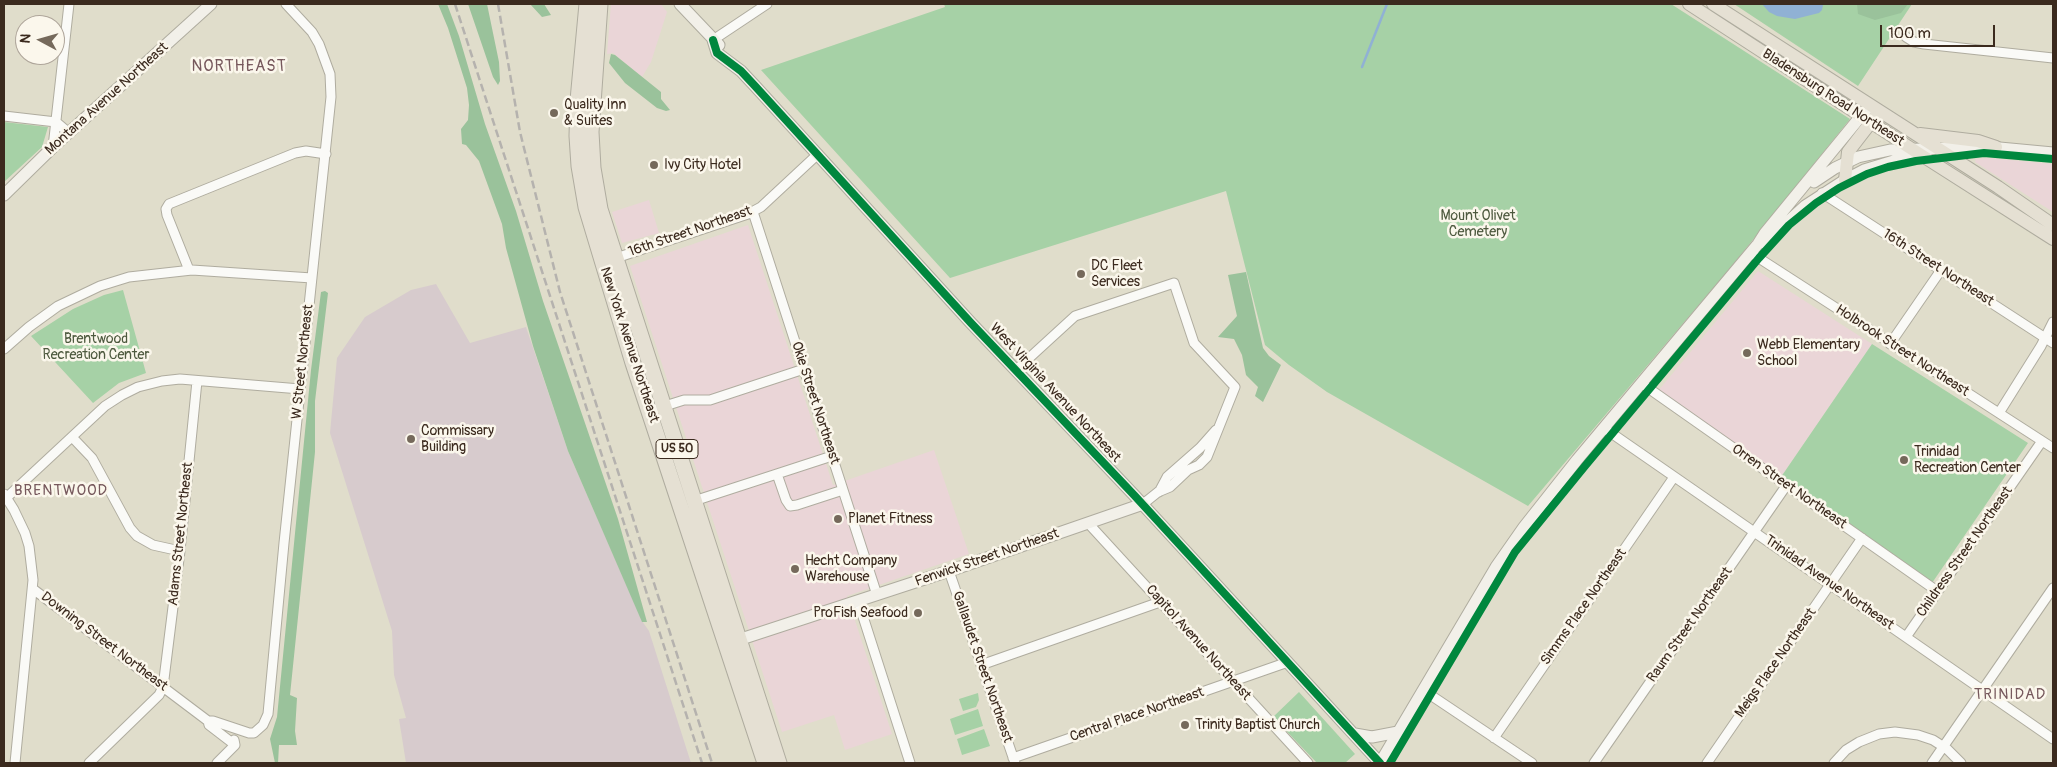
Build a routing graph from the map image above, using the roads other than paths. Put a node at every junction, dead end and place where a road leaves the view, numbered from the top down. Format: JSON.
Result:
{"nodes":[{"id":1,"x":69,"y":4,"type":"edge"},
{"id":2,"x":211,"y":4,"type":"edge"},
{"id":3,"x":286,"y":4,"type":"edge"},
{"id":4,"x":587,"y":4,"type":"edge"},
{"id":5,"x":600,"y":4,"type":"edge"},
{"id":6,"x":680,"y":4,"type":"edge"},
{"id":7,"x":767,"y":4,"type":"edge"},
{"id":8,"x":1689,"y":4,"type":"edge"},
{"id":9,"x":1713,"y":4,"type":"edge"},
{"id":10,"x":1754,"y":30,"type":"junction"},
{"id":11,"x":1906,"y":38,"type":"dead end"},
{"id":12,"x":713,"y":40,"type":"junction"},
{"id":13,"x":1746,"y":40,"type":"junction"},
{"id":14,"x":1783,"y":49,"type":"junction"},
{"id":15,"x":2053,"y":58,"type":"edge"},
{"id":16,"x":1775,"y":60,"type":"junction"},
{"id":17,"x":1874,"y":108,"type":"junction"},
{"id":18,"x":4,"y":116,"type":"edge"},
{"id":19,"x":1866,"y":119,"type":"junction"},
{"id":20,"x":56,"y":122,"type":"junction"},
{"id":21,"x":69,"y":133,"type":"junction"},
{"id":22,"x":1915,"y":133,"type":"junction"},
{"id":23,"x":53,"y":147,"type":"junction"},
{"id":24,"x":1996,"y":147,"type":"junction"},
{"id":25,"x":1939,"y":149,"type":"junction"},
{"id":26,"x":1914,"y":151,"type":"junction"},
{"id":27,"x":2053,"y":153,"type":"edge"},
{"id":28,"x":326,"y":154,"type":"junction"},
{"id":29,"x":818,"y":154,"type":"junction"},
{"id":30,"x":1846,"y":163,"type":"junction"},
{"id":31,"x":1844,"y":180,"type":"junction"},
{"id":32,"x":1800,"y":192,"type":"junction"},
{"id":33,"x":1822,"y":193,"type":"junction"},
{"id":34,"x":4,"y":195,"type":"edge"},
{"id":35,"x":753,"y":212,"type":"junction"},
{"id":36,"x":2053,"y":225,"type":"edge"},
{"id":37,"x":2053,"y":239,"type":"edge"},
{"id":38,"x":1754,"y":249,"type":"junction"},
{"id":39,"x":609,"y":260,"type":"junction"},
{"id":40,"x":190,"y":270,"type":"junction"},
{"id":41,"x":1941,"y":270,"type":"junction"},
{"id":42,"x":312,"y":278,"type":"junction"},
{"id":43,"x":2053,"y":322,"type":"edge"},
{"id":44,"x":2045,"y":338,"type":"junction"},
{"id":45,"x":2053,"y":343,"type":"edge"},
{"id":46,"x":1890,"y":344,"type":"junction"},
{"id":47,"x":4,"y":350,"type":"edge"},
{"id":48,"x":804,"y":369,"type":"junction"},
{"id":49,"x":1016,"y":370,"type":"junction"},
{"id":50,"x":197,"y":381,"type":"junction"},
{"id":51,"x":1642,"y":383,"type":"junction"},
{"id":52,"x":300,"y":389,"type":"junction"},
{"id":53,"x":656,"y":409,"type":"junction"},
{"id":54,"x":1999,"y":414,"type":"junction"},
{"id":55,"x":1604,"y":428,"type":"junction"},
{"id":56,"x":72,"y":437,"type":"junction"},
{"id":57,"x":2042,"y":441,"type":"junction"},
{"id":58,"x":2053,"y":448,"type":"edge"},
{"id":59,"x":832,"y":456,"type":"junction"},
{"id":60,"x":777,"y":474,"type":"junction"},
{"id":61,"x":1674,"y":477,"type":"junction"},
{"id":62,"x":1786,"y":486,"type":"junction"},
{"id":63,"x":843,"y":490,"type":"junction"},
{"id":64,"x":5,"y":497,"type":"edge"},
{"id":65,"x":694,"y":501,"type":"junction"},
{"id":66,"x":1142,"y":504,"type":"junction"},
{"id":67,"x":1088,"y":523,"type":"junction"},
{"id":68,"x":1754,"y":532,"type":"junction"},
{"id":69,"x":1862,"y":538,"type":"junction"},
{"id":70,"x":180,"y":551,"type":"junction"},
{"id":71,"x":949,"y":571,"type":"junction"},
{"id":72,"x":1830,"y":585,"type":"junction"},
{"id":73,"x":2053,"y":588,"type":"edge"},
{"id":74,"x":34,"y":589,"type":"junction"},
{"id":75,"x":1937,"y":591,"type":"junction"},
{"id":76,"x":877,"y":595,"type":"junction"},
{"id":77,"x":858,"y":601,"type":"junction"},
{"id":78,"x":1160,"y":602,"type":"junction"},
{"id":79,"x":1906,"y":637,"type":"junction"},
{"id":80,"x":732,"y":641,"type":"junction"},
{"id":81,"x":1288,"y":662,"type":"junction"},
{"id":82,"x":981,"y":665,"type":"junction"},
{"id":83,"x":1233,"y":682,"type":"junction"},
{"id":84,"x":163,"y":687,"type":"junction"},
{"id":85,"x":1423,"y":690,"type":"junction"},
{"id":86,"x":1983,"y":690,"type":"junction"},
{"id":87,"x":208,"y":721,"type":"junction"},
{"id":88,"x":219,"y":724,"type":"junction"},
{"id":89,"x":258,"y":730,"type":"joint"},
{"id":90,"x":1398,"y":732,"type":"junction"},
{"id":91,"x":1355,"y":734,"type":"junction"},
{"id":92,"x":1494,"y":738,"type":"junction"},
{"id":93,"x":2053,"y":739,"type":"edge"},
{"id":94,"x":235,"y":745,"type":"junction"},
{"id":95,"x":1944,"y":746,"type":"junction"},
{"id":96,"x":1014,"y":761,"type":"edge"},
{"id":97,"x":1304,"y":762,"type":"edge"},
{"id":98,"x":15,"y":763,"type":"edge"},
{"id":99,"x":89,"y":763,"type":"edge"},
{"id":100,"x":217,"y":763,"type":"edge"},
{"id":101,"x":765,"y":763,"type":"edge"},
{"id":102,"x":779,"y":763,"type":"edge"},
{"id":103,"x":910,"y":763,"type":"edge"},
{"id":104,"x":1380,"y":763,"type":"edge"},
{"id":105,"x":1532,"y":763,"type":"edge"},
{"id":106,"x":1594,"y":763,"type":"edge"},
{"id":107,"x":1707,"y":763,"type":"edge"},
{"id":108,"x":1834,"y":763,"type":"edge"},
{"id":109,"x":1932,"y":763,"type":"edge"},
{"id":110,"x":1961,"y":763,"type":"edge"}],
"edges":[{"from":1,"to":20,"type":"street"},
{"from":2,"to":21,"type":"main road","name":"Montana Avenue Northeast"},
{"from":3,"to":28,"type":"street","name":"W Street Northeast"},
{"from":4,"to":39,"type":"highway","name":"New York Avenue Northeast","number":"US 50"},
{"from":5,"to":39,"type":"highway","name":"New York Avenue Northeast","number":"US 50"},
{"from":6,"to":12,"type":"main road","name":"West Virginia Avenue Northeast"},
{"from":7,"to":12,"type":"street"},
{"from":8,"to":13,"type":"main road","name":"Bladensburg Road Northeast"},
{"from":9,"to":10,"type":"main road","name":"Bladensburg Road Northeast"},
{"from":10,"to":13,"type":"main road"},
{"from":10,"to":14,"type":"main road","name":"Bladensburg Road Northeast"},
{"from":11,"to":15,"type":"street"},
{"from":12,"to":29,"type":"main road","name":"West Virginia Avenue Northeast"},
{"from":13,"to":16,"type":"main road","name":"Bladensburg Road Northeast"},
{"from":14,"to":16,"type":"main road"},
{"from":14,"to":17,"type":"main road","name":"Bladensburg Road Northeast"},
{"from":16,"to":19,"type":"main road","name":"Bladensburg Road Northeast"},
{"from":17,"to":19,"type":"main road"},
{"from":17,"to":22,"type":"main road","name":"Bladensburg Road Northeast"},
{"from":18,"to":20,"type":"street"},
{"from":19,"to":26,"type":"main road","name":"Bladensburg Road Northeast"},
{"from":19,"to":30,"type":"main road"},
{"from":19,"to":32,"type":"main road"},
{"from":20,"to":21,"type":"street"},
{"from":20,"to":23,"type":"street"},
{"from":21,"to":23,"type":"main road","name":"Montana Avenue Northeast"},
{"from":22,"to":24,"type":"main road"},
{"from":22,"to":25,"type":"main road","name":"Bladensburg Road Northeast"},
{"from":23,"to":34,"type":"main road","name":"Montana Avenue Northeast"},
{"from":24,"to":25,"type":"main road"},
{"from":24,"to":27,"type":"main road"},
{"from":25,"to":26,"type":"main road"},
{"from":25,"to":36,"type":"main road","name":"Bladensburg Road Northeast"},
{"from":26,"to":30,"type":"main road"},
{"from":26,"to":31,"type":"main road"},
{"from":26,"to":37,"type":"main road","name":"Bladensburg Road Northeast"},
{"from":28,"to":40,"type":"street"},
{"from":28,"to":42,"type":"street","name":"W Street Northeast"},
{"from":29,"to":35,"type":"street","name":"16th Street Northeast"},
{"from":29,"to":49,"type":"main road","name":"West Virginia Avenue Northeast"},
{"from":30,"to":31,"type":"main road"},
{"from":30,"to":32,"type":"main road"},
{"from":31,"to":33,"type":"main road"},
{"from":32,"to":38,"type":"main road"},
{"from":33,"to":38,"type":"main road"},
{"from":33,"to":41,"type":"street","name":"16th Street Northeast"},
{"from":35,"to":39,"type":"street","name":"16th Street Northeast"},
{"from":35,"to":48,"type":"street","name":"Okie Street Northeast"},
{"from":38,"to":46,"type":"street","name":"Holbrook Street Northeast"},
{"from":38,"to":51,"type":"main road"},
{"from":39,"to":53,"type":"highway","name":"New York Avenue Northeast","number":"US 50"},
{"from":40,"to":42,"type":"street"},
{"from":40,"to":47,"type":"street"},
{"from":41,"to":44,"type":"street","name":"16th Street Northeast"},
{"from":41,"to":46,"type":"street"},
{"from":42,"to":52,"type":"street","name":"W Street Northeast"},
{"from":43,"to":44,"type":"street"},
{"from":44,"to":45,"type":"street","name":"16th Street Northeast"},
{"from":44,"to":54,"type":"street"},
{"from":46,"to":54,"type":"street","name":"Holbrook Street Northeast"},
{"from":48,"to":53,"type":"street"},
{"from":48,"to":59,"type":"street","name":"Okie Street Northeast"},
{"from":49,"to":66,"type":"main road","name":"West Virginia Avenue Northeast"},
{"from":49,"to":66,"type":"street","name":"Fenwick Street Northeast"},
{"from":50,"to":52,"type":"street"},
{"from":50,"to":56,"type":"street"},
{"from":50,"to":70,"type":"street","name":"Adams Street Northeast"},
{"from":51,"to":55,"type":"main road"},
{"from":51,"to":62,"type":"street","name":"Orren Street Northeast"},
{"from":52,"to":89,"type":"street","name":"W Street Northeast"},
{"from":53,"to":65,"type":"highway","name":"New York Avenue Northeast","number":"US 50"},
{"from":53,"to":80,"type":"highway","name":"New York Avenue Northeast","number":"US 50"},
{"from":54,"to":57,"type":"street","name":"Holbrook Street Northeast"},
{"from":55,"to":61,"type":"street","name":"Trinidad Avenue Northeast"},
{"from":55,"to":85,"type":"main road"},
{"from":56,"to":64,"type":"street"},
{"from":56,"to":70,"type":"street"},
{"from":57,"to":58,"type":"street","name":"Holbrook Street Northeast"},
{"from":57,"to":75,"type":"street","name":"Childress Street Northeast"},
{"from":59,"to":60,"type":"street"},
{"from":59,"to":63,"type":"street","name":"Okie Street Northeast"},
{"from":60,"to":63,"type":"street"},
{"from":60,"to":65,"type":"street"},
{"from":61,"to":68,"type":"street","name":"Trinidad Avenue Northeast"},
{"from":61,"to":92,"type":"street","name":"Simms Place Northeast"},
{"from":62,"to":68,"type":"street","name":"Raum Street Northeast"},
{"from":62,"to":69,"type":"street","name":"Orren Street Northeast"},
{"from":63,"to":76,"type":"street","name":"Okie Street Northeast"},
{"from":64,"to":74,"type":"street","name":"Downing Street Northeast"},
{"from":65,"to":80,"type":"highway","name":"New York Avenue Northeast","number":"US 50"},
{"from":66,"to":67,"type":"main road","name":"Fenwick Street Northeast"},
{"from":66,"to":81,"type":"main road","name":"West Virginia Avenue Northeast"},
{"from":67,"to":71,"type":"main road","name":"Fenwick Street Northeast"},
{"from":67,"to":78,"type":"street","name":"Capitol Avenue Northeast"},
{"from":68,"to":72,"type":"street","name":"Trinidad Avenue Northeast"},
{"from":68,"to":106,"type":"street","name":"Raum Street Northeast"},
{"from":69,"to":72,"type":"street","name":"Meigs Place Northeast"},
{"from":69,"to":75,"type":"street","name":"Orren Street Northeast"},
{"from":70,"to":84,"type":"street","name":"Adams Street Northeast"},
{"from":71,"to":76,"type":"main road","name":"Fenwick Street Northeast"},
{"from":71,"to":82,"type":"street","name":"Gallaudet Street Northeast"},
{"from":72,"to":79,"type":"street","name":"Trinidad Avenue Northeast"},
{"from":72,"to":107,"type":"street","name":"Meigs Place Northeast"},
{"from":73,"to":86,"type":"street"},
{"from":74,"to":84,"type":"street","name":"Downing Street Northeast"},
{"from":74,"to":98,"type":"street"},
{"from":75,"to":79,"type":"street","name":"Childress Street Northeast"},
{"from":76,"to":77,"type":"main road","name":"Fenwick Street Northeast"},
{"from":77,"to":80,"type":"main road","name":"Fenwick Street Northeast"},
{"from":77,"to":103,"type":"street"},
{"from":78,"to":82,"type":"street"},
{"from":78,"to":83,"type":"street","name":"Capitol Avenue Northeast"},
{"from":79,"to":86,"type":"street","name":"Trinidad Avenue Northeast"},
{"from":80,"to":101,"type":"highway","name":"New York Avenue Northeast","number":"US 50"},
{"from":80,"to":102,"type":"highway","name":"New York Avenue Northeast","number":"US 50"},
{"from":81,"to":83,"type":"street","name":"Central Place Northeast"},
{"from":81,"to":91,"type":"main road","name":"West Virginia Avenue Northeast"},
{"from":82,"to":96,"type":"street","name":"Gallaudet Street Northeast"},
{"from":83,"to":96,"type":"street","name":"Central Place Northeast"},
{"from":83,"to":97,"type":"street","name":"Capitol Avenue Northeast"},
{"from":84,"to":87,"type":"street","name":"Downing Street Northeast"},
{"from":84,"to":99,"type":"street"},
{"from":85,"to":90,"type":"main road"},
{"from":85,"to":92,"type":"street"},
{"from":86,"to":93,"type":"street","name":"Trinidad Avenue Northeast"},
{"from":86,"to":95,"type":"street"},
{"from":87,"to":88,"type":"street","name":"Downing Street Northeast"},
{"from":87,"to":94,"type":"street","name":"Downing Street Northeast"},
{"from":88,"to":89,"type":"street","name":"Downing Street Northeast"},
{"from":88,"to":94,"type":"street"},
{"from":90,"to":91,"type":"main road"},
{"from":90,"to":104,"type":"main road"},
{"from":91,"to":104,"type":"main road","name":"West Virginia Avenue Northeast"},
{"from":92,"to":105,"type":"street"},
{"from":94,"to":100,"type":"street"},
{"from":95,"to":108,"type":"street"},
{"from":95,"to":109,"type":"street"},
{"from":95,"to":110,"type":"street"}]}
